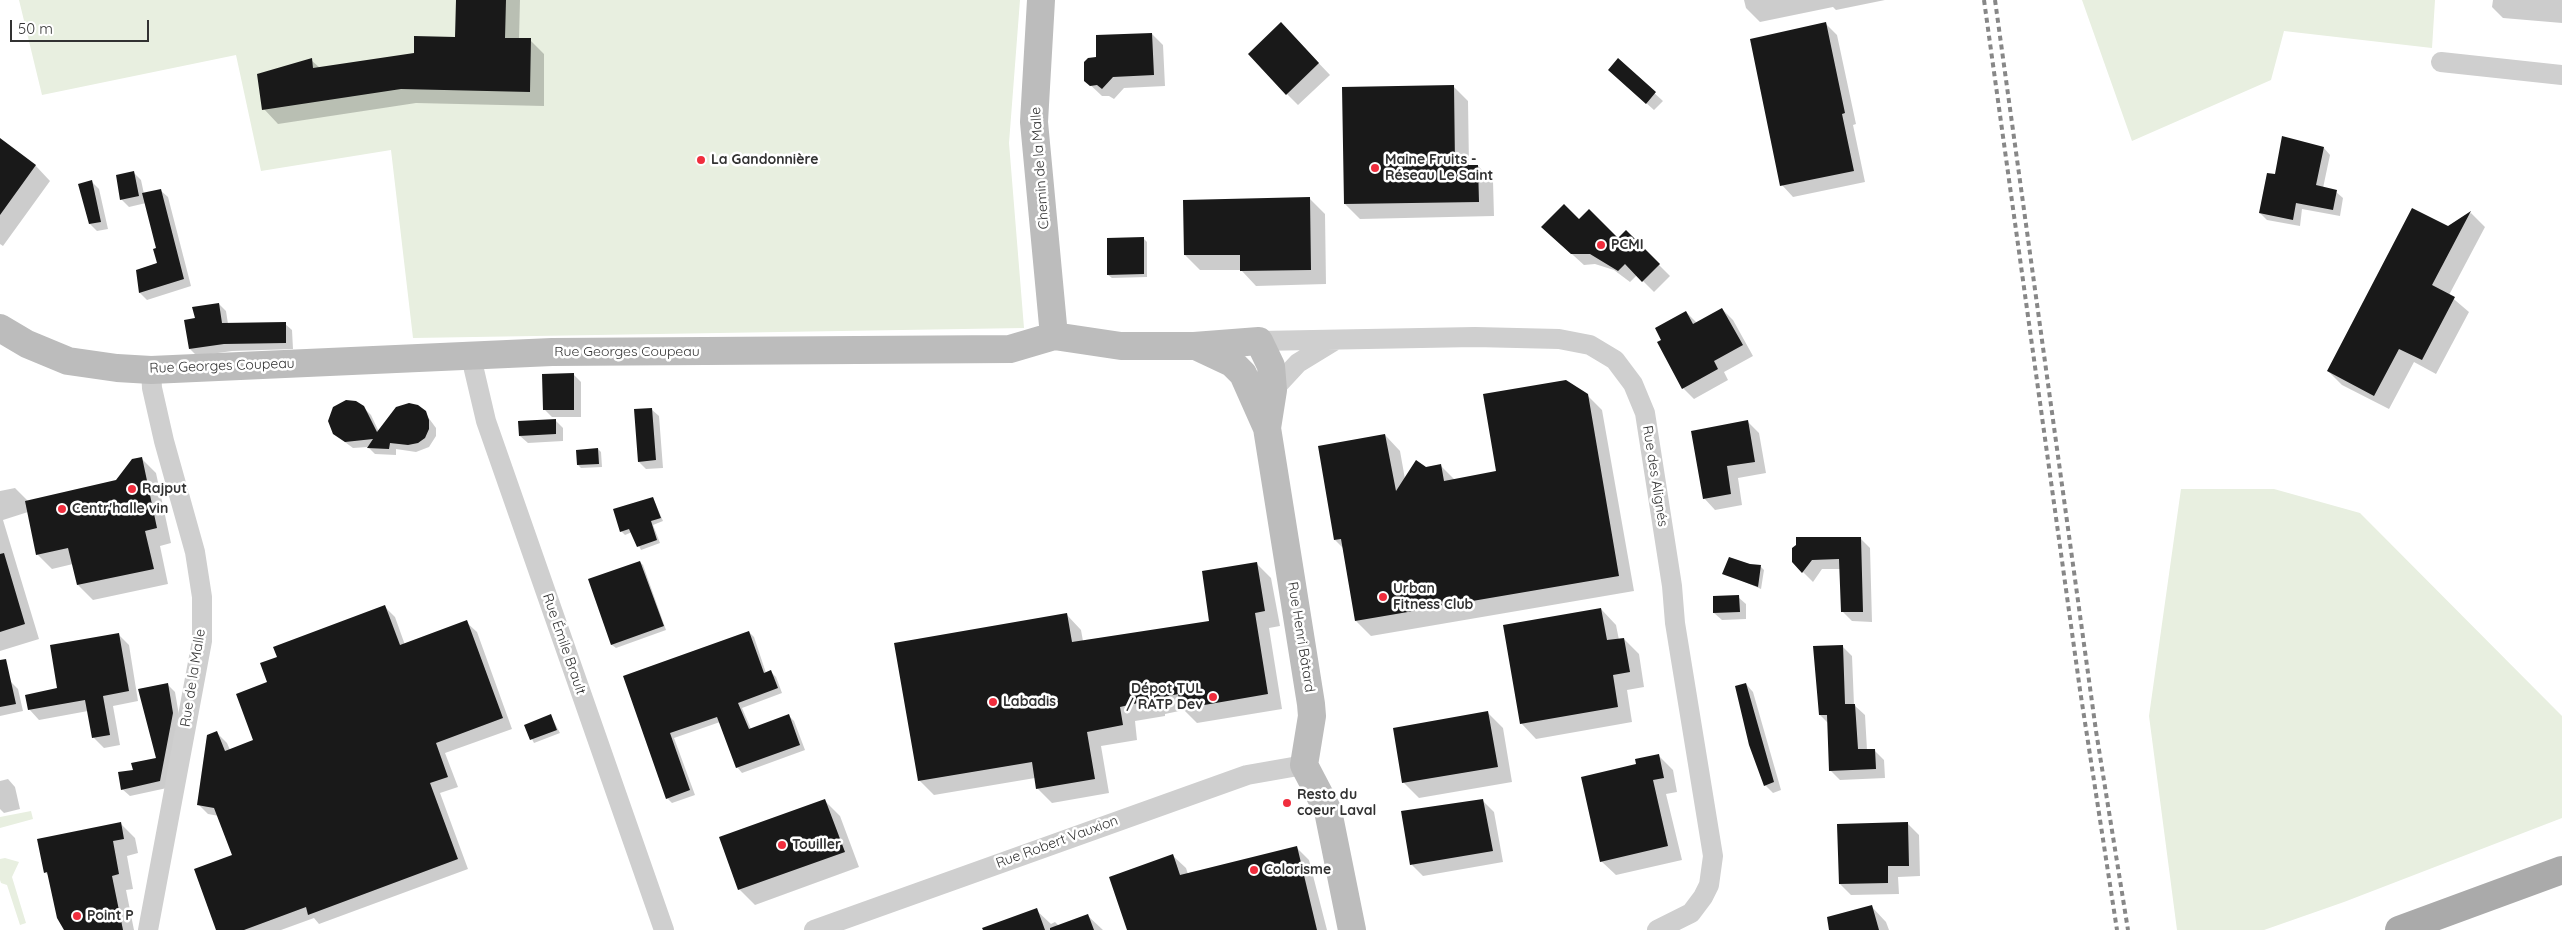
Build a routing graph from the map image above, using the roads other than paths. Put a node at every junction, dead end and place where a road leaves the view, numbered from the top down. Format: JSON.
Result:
{"nodes":[{"id":1,"x":1040,"y":0,"type":"edge"},
{"id":2,"x":2441,"y":62,"type":"dead end"},
{"id":3,"x":2562,"y":75,"type":"edge"},
{"id":4,"x":0,"y":328,"type":"edge"},
{"id":5,"x":1054,"y":336,"type":"junction"},
{"id":6,"x":1259,"y":341,"type":"junction"},
{"id":7,"x":1334,"y":341,"type":"junction"},
{"id":8,"x":1194,"y":346,"type":"junction"},
{"id":9,"x":471,"y":357,"type":"junction"},
{"id":10,"x":1232,"y":362,"type":"junction"},
{"id":11,"x":151,"y":370,"type":"junction"},
{"id":12,"x":1272,"y":378,"type":"junction"},
{"id":13,"x":1267,"y":428,"type":"junction"},
{"id":14,"x":1304,"y":765,"type":"junction"},
{"id":15,"x":2562,"y":870,"type":"edge"},
{"id":16,"x":2562,"y":889,"type":"edge"},
{"id":17,"x":148,"y":930,"type":"edge"},
{"id":18,"x":664,"y":930,"type":"edge"},
{"id":19,"x":814,"y":930,"type":"edge"},
{"id":20,"x":1352,"y":930,"type":"edge"},
{"id":21,"x":1657,"y":930,"type":"edge"},
{"id":22,"x":2399,"y":930,"type":"edge"},
{"id":23,"x":2448,"y":930,"type":"edge"}],
"edges":[{"from":1,"to":5,"type":"street","name":"Chemin de la Malle"},
{"from":2,"to":3,"type":"street"},
{"from":4,"to":11,"type":"street","name":"Rue Georges Coupeau"},
{"from":5,"to":8,"type":"street","name":"Rue Georges Coupeau"},
{"from":5,"to":9,"type":"street","name":"Rue Georges Coupeau"},
{"from":6,"to":7,"type":"street","name":"Rue des Alignés"},
{"from":6,"to":8,"type":"street","name":"Rue Georges Coupeau"},
{"from":6,"to":12,"type":"street"},
{"from":7,"to":12,"type":"street"},
{"from":7,"to":21,"type":"street","name":"Rue des Alignés"},
{"from":8,"to":10,"type":"street"},
{"from":9,"to":11,"type":"street","name":"Rue Georges Coupeau"},
{"from":9,"to":18,"type":"street","name":"Rue Émile Brault"},
{"from":10,"to":12,"type":"street"},
{"from":10,"to":13,"type":"street"},
{"from":11,"to":17,"type":"street","name":"Rue de la Malle"},
{"from":12,"to":13,"type":"street","name":"Rue Henri Bâtard"},
{"from":13,"to":14,"type":"street","name":"Rue Henri Bâtard"},
{"from":14,"to":19,"type":"street","name":"Rue Robert Vauxion"},
{"from":14,"to":20,"type":"street"},
{"from":15,"to":22,"type":"main road"},
{"from":16,"to":23,"type":"main road"}]}
